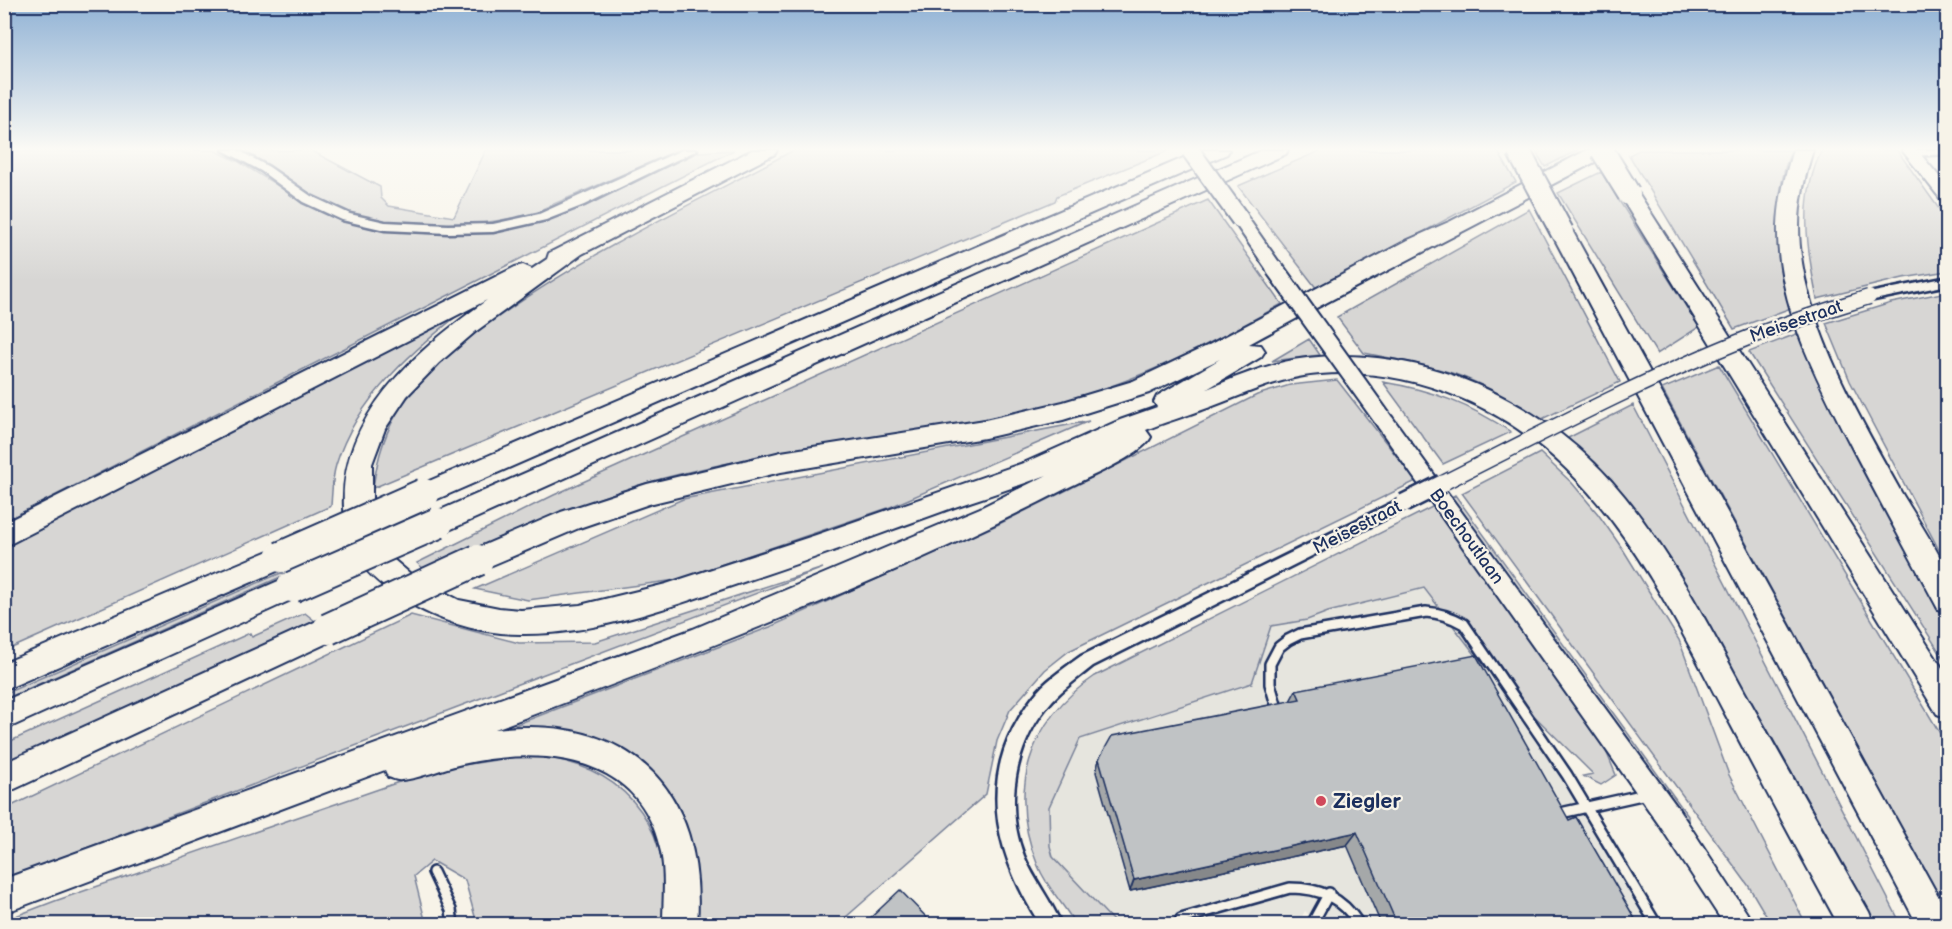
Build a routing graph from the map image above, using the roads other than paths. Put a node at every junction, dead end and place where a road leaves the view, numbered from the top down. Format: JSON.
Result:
{"nodes":[{"id":1,"x":299,"y":193,"type":"edge"},
{"id":2,"x":598,"y":193,"type":"edge"},
{"id":3,"x":684,"y":193,"type":"edge"},
{"id":4,"x":1120,"y":193,"type":"edge"},
{"id":5,"x":1181,"y":193,"type":"edge"},
{"id":6,"x":1221,"y":193,"type":"edge"},
{"id":7,"x":1520,"y":193,"type":"edge"},
{"id":8,"x":1541,"y":193,"type":"edge"},
{"id":9,"x":1629,"y":193,"type":"edge"},
{"id":10,"x":1792,"y":193,"type":"edge"},
{"id":11,"x":1458,"y":226,"type":"junction"},
{"id":12,"x":573,"y":251,"type":"junction"},
{"id":13,"x":1947,"y":281,"type":"edge"},
{"id":14,"x":1199,"y":402,"type":"junction"},
{"id":15,"x":1138,"y":423,"type":"junction"},
{"id":16,"x":4,"y":536,"type":"edge"},
{"id":17,"x":1947,"y":600,"type":"edge"},
{"id":18,"x":4,"y":677,"type":"edge"},
{"id":19,"x":1947,"y":704,"type":"edge"},
{"id":20,"x":1277,"y":708,"type":"edge"},
{"id":21,"x":4,"y":716,"type":"edge"},
{"id":22,"x":4,"y":779,"type":"edge"},
{"id":23,"x":1651,"y":793,"type":"junction"},
{"id":24,"x":1586,"y":807,"type":"junction"},
{"id":25,"x":1554,"y":815,"type":"edge"},
{"id":26,"x":175,"y":834,"type":"junction"},
{"id":27,"x":433,"y":872,"type":"dead end"},
{"id":28,"x":1329,"y":893,"type":"junction"},
{"id":29,"x":4,"y":896,"type":"edge"},
{"id":30,"x":1181,"y":919,"type":"dead end"},
{"id":31,"x":453,"y":924,"type":"edge"},
{"id":32,"x":680,"y":924,"type":"edge"},
{"id":33,"x":1051,"y":924,"type":"edge"},
{"id":34,"x":1312,"y":924,"type":"edge"},
{"id":35,"x":1359,"y":924,"type":"edge"},
{"id":36,"x":1656,"y":924,"type":"edge"},
{"id":37,"x":1739,"y":924,"type":"edge"},
{"id":38,"x":1857,"y":924,"type":"edge"},
{"id":39,"x":1935,"y":924,"type":"edge"}],
"edges":[{"from":1,"to":2,"type":"street"},
{"from":3,"to":12,"type":"highway"},
{"from":4,"to":18,"type":"highway","bridge":true},
{"from":5,"to":21,"type":"highway","bridge":true},
{"from":6,"to":23,"type":"main road","name":"Boechoutlaan","bridge":true},
{"from":7,"to":11,"type":"highway"},
{"from":8,"to":39,"type":"highway","bridge":true},
{"from":9,"to":19,"type":"highway","bridge":true},
{"from":10,"to":17,"type":"highway"},
{"from":11,"to":15,"type":"highway"},
{"from":11,"to":22,"type":"highway","bridge":true},
{"from":12,"to":15,"type":"highway"},
{"from":12,"to":16,"type":"highway"},
{"from":13,"to":33,"type":"street","name":"Meisestraat","bridge":true},
{"from":14,"to":15,"type":"highway"},
{"from":14,"to":26,"type":"highway"},
{"from":14,"to":38,"type":"highway"},
{"from":20,"to":24,"type":"lane"},
{"from":23,"to":24,"type":"lane"},
{"from":23,"to":37,"type":"main road","name":"Boechoutlaan"},
{"from":24,"to":25,"type":"lane"},
{"from":24,"to":36,"type":"lane"},
{"from":26,"to":29,"type":"highway"},
{"from":26,"to":32,"type":"highway"},
{"from":27,"to":31,"type":"lane"},
{"from":28,"to":30,"type":"lane"},
{"from":28,"to":34,"type":"lane"},
{"from":28,"to":35,"type":"lane"}]}
